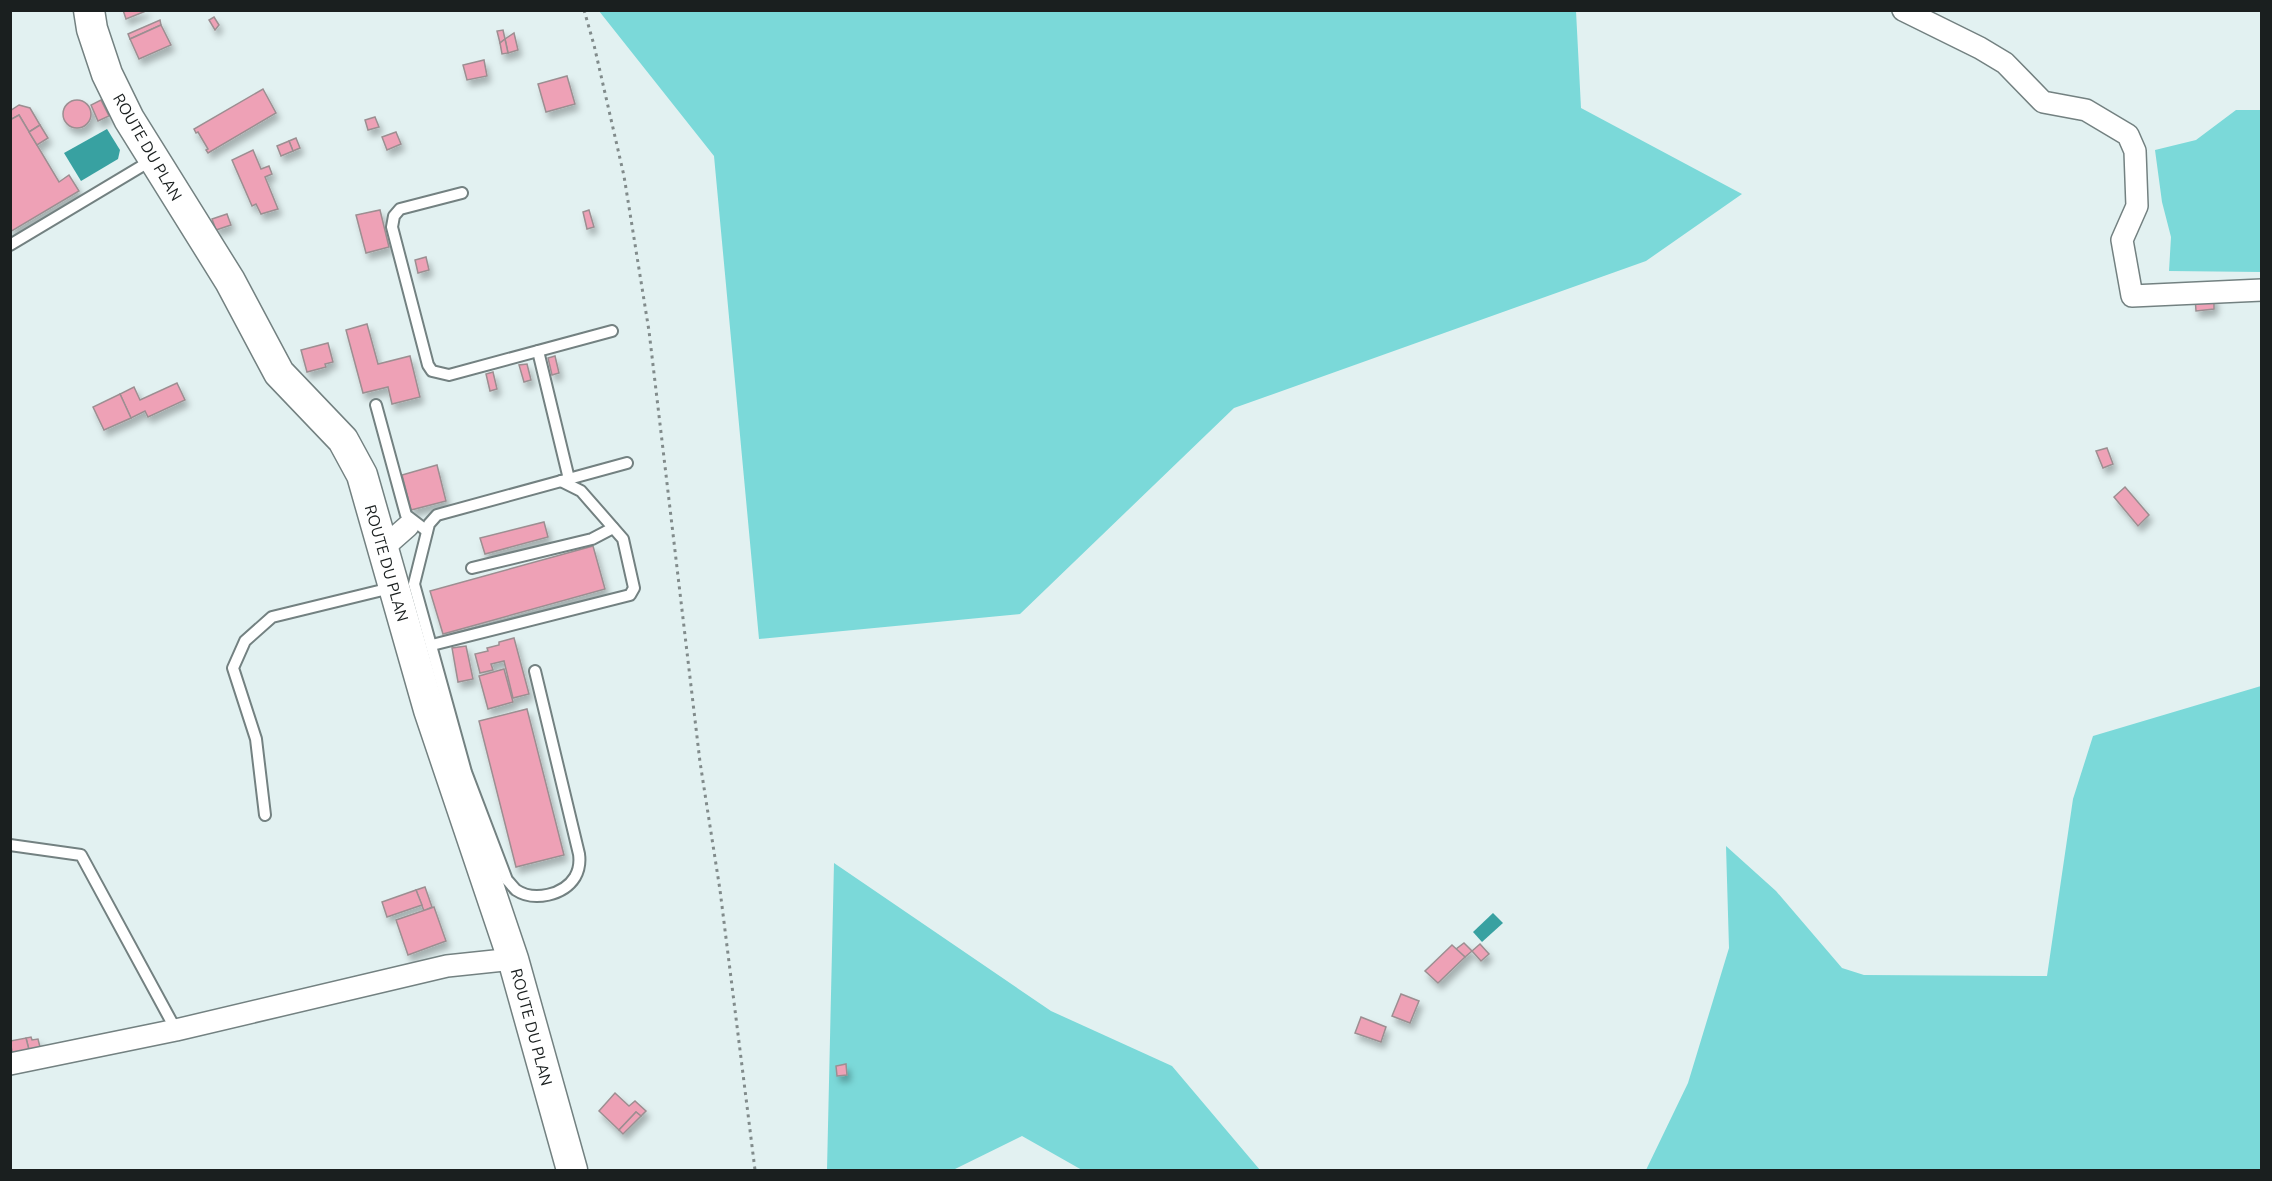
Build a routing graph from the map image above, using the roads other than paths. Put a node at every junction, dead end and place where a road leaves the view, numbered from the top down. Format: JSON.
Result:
{"nodes":[{"id":1,"x":89,"y":10,"type":"edge"},
{"id":2,"x":1903,"y":10,"type":"edge"},
{"id":3,"x":153,"y":159,"type":"junction"},
{"id":4,"x":462,"y":193,"type":"dead end"},
{"id":5,"x":10,"y":245,"type":"edge"},
{"id":6,"x":2262,"y":290,"type":"edge"},
{"id":7,"x":612,"y":331,"type":"dead end"},
{"id":8,"x":538,"y":351,"type":"junction"},
{"id":9,"x":376,"y":405,"type":"dead end"},
{"id":10,"x":627,"y":463,"type":"dead end"},
{"id":11,"x":565,"y":480,"type":"junction"},
{"id":12,"x":417,"y":527,"type":"junction"},
{"id":13,"x":613,"y":528,"type":"junction"},
{"id":14,"x":383,"y":548,"type":"junction"},
{"id":15,"x":472,"y":568,"type":"dead end"},
{"id":16,"x":394,"y":588,"type":"junction"},
{"id":17,"x":432,"y":645,"type":"junction"},
{"id":18,"x":535,"y":671,"type":"dead end"},
{"id":19,"x":265,"y":815,"type":"dead end"},
{"id":20,"x":10,"y":845,"type":"edge"},
{"id":21,"x":513,"y":959,"type":"junction"},
{"id":22,"x":176,"y":1030,"type":"junction"},
{"id":23,"x":10,"y":1064,"type":"edge"},
{"id":24,"x":572,"y":1170,"type":"edge"}],
"edges":[{"from":1,"to":3,"type":"street","name":"ROUTE DU PLAN"},
{"from":2,"to":6,"type":"street"},
{"from":3,"to":5,"type":"lane"},
{"from":3,"to":14,"type":"street","name":"ROUTE DU PLAN"},
{"from":4,"to":8,"type":"lane"},
{"from":7,"to":8,"type":"lane"},
{"from":8,"to":11,"type":"lane"},
{"from":9,"to":12,"type":"lane"},
{"from":10,"to":11,"type":"lane"},
{"from":11,"to":12,"type":"lane"},
{"from":11,"to":13,"type":"lane"},
{"from":12,"to":14,"type":"street"},
{"from":12,"to":17,"type":"lane"},
{"from":13,"to":15,"type":"lane"},
{"from":13,"to":17,"type":"lane"},
{"from":14,"to":16,"type":"street","name":"ROUTE DU PLAN"},
{"from":16,"to":19,"type":"lane"},
{"from":16,"to":21,"type":"street","name":"ROUTE DU PLAN"},
{"from":17,"to":18,"type":"lane"},
{"from":20,"to":22,"type":"lane"},
{"from":21,"to":22,"type":"street"},
{"from":21,"to":24,"type":"street","name":"ROUTE DU PLAN"},
{"from":22,"to":23,"type":"street"}]}
